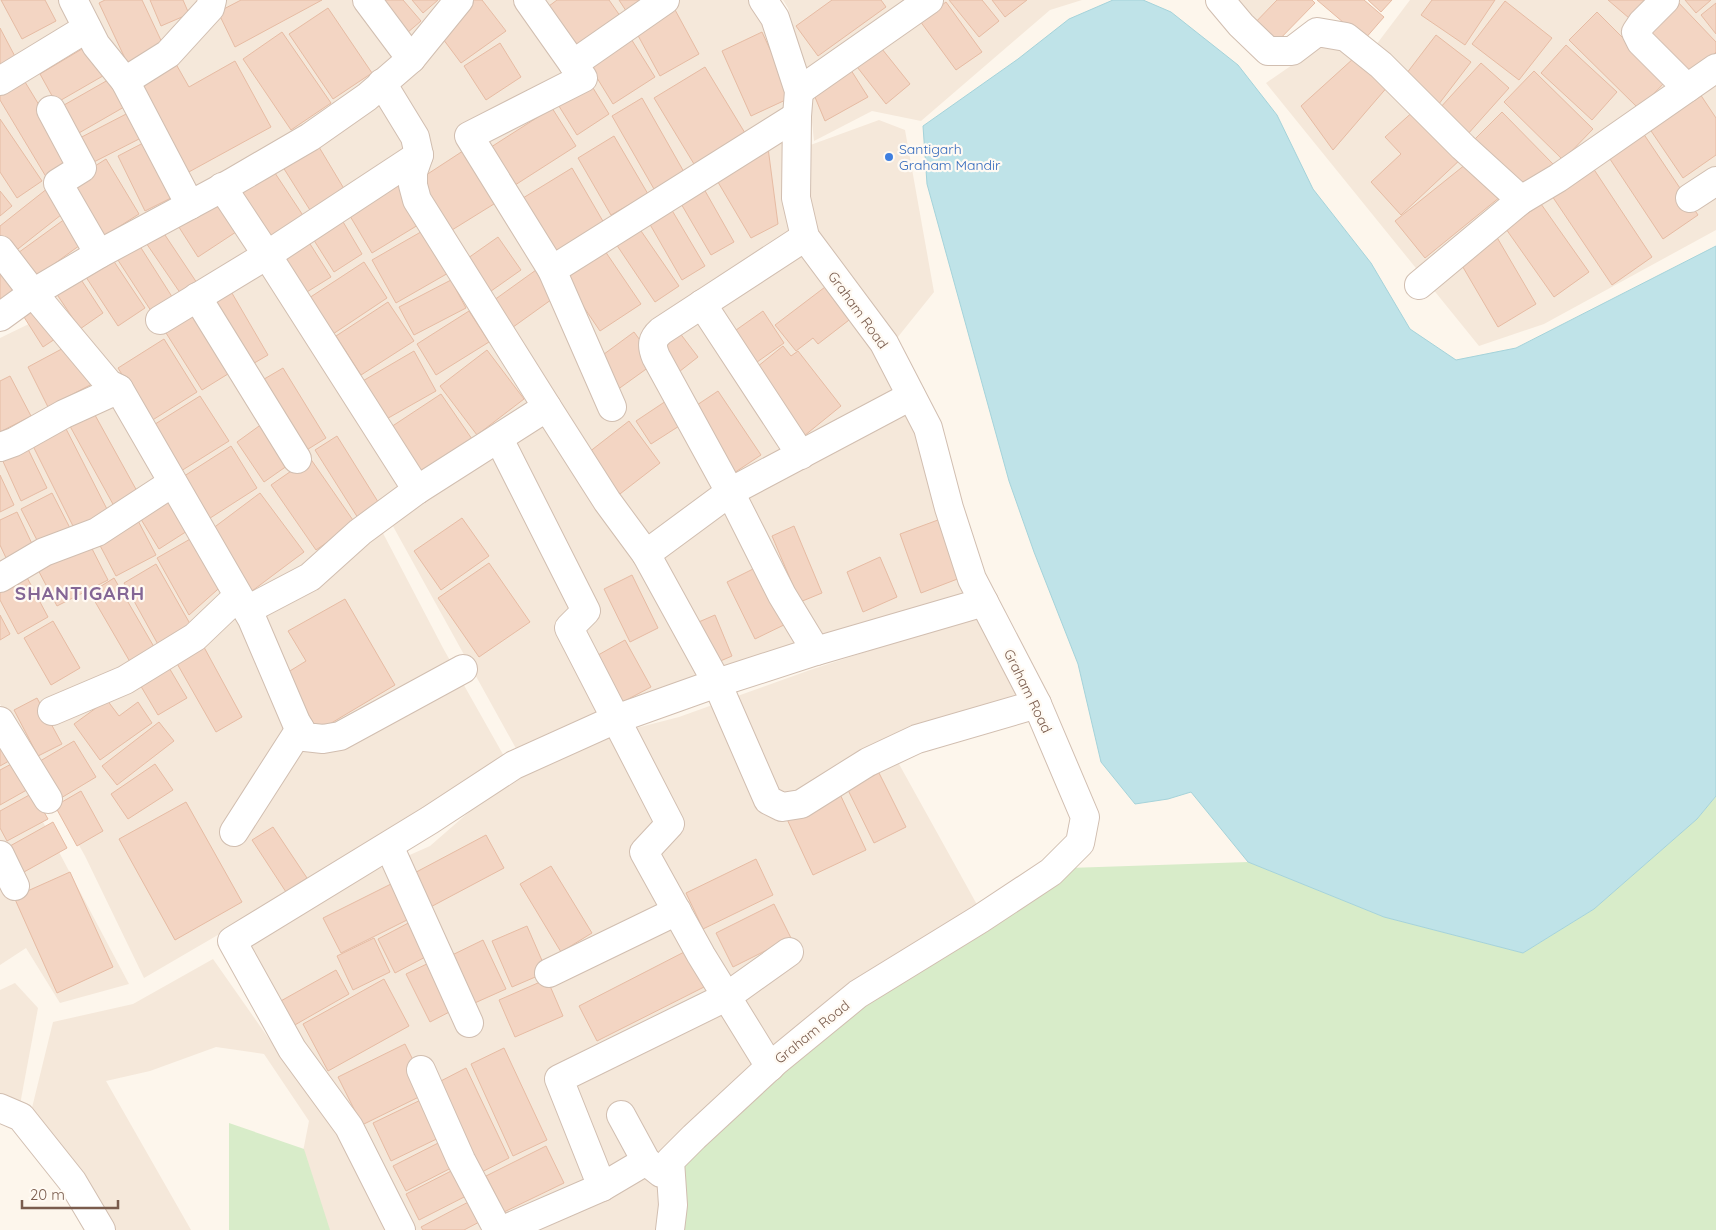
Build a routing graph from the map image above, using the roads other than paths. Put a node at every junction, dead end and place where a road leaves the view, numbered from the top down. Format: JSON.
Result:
{"nodes":[{"id":1,"x":73,"y":0,"type":"edge"},
{"id":2,"x":212,"y":0,"type":"edge"},
{"id":3,"x":367,"y":0,"type":"edge"},
{"id":4,"x":459,"y":0,"type":"edge"},
{"id":5,"x":528,"y":0,"type":"edge"},
{"id":6,"x":665,"y":0,"type":"edge"},
{"id":7,"x":763,"y":0,"type":"edge"},
{"id":8,"x":929,"y":0,"type":"edge"},
{"id":9,"x":1220,"y":0,"type":"edge"},
{"id":10,"x":1664,"y":0,"type":"edge"},
{"id":11,"x":87,"y":28,"type":"junction"},
{"id":12,"x":411,"y":59,"type":"junction"},
{"id":13,"x":574,"y":64,"type":"junction"},
{"id":14,"x":1716,"y":68,"type":"edge"},
{"id":15,"x":0,"y":80,"type":"edge"},
{"id":16,"x":125,"y":81,"type":"junction"},
{"id":17,"x":382,"y":83,"type":"junction"},
{"id":18,"x":1687,"y":88,"type":"junction"},
{"id":19,"x":798,"y":103,"type":"junction"},
{"id":20,"x":51,"y":110,"type":"dead end"},
{"id":21,"x":418,"y":155,"type":"junction"},
{"id":22,"x":1716,"y":182,"type":"edge"},
{"id":23,"x":222,"y":187,"type":"junction"},
{"id":24,"x":1690,"y":198,"type":"dead end"},
{"id":25,"x":1521,"y":200,"type":"junction"},
{"id":26,"x":190,"y":205,"type":"junction"},
{"id":27,"x":805,"y":237,"type":"junction"},
{"id":28,"x":0,"y":250,"type":"edge"},
{"id":29,"x":99,"y":254,"type":"junction"},
{"id":30,"x":267,"y":254,"type":"junction"},
{"id":31,"x":552,"y":270,"type":"junction"},
{"id":32,"x":1419,"y":286,"type":"dead end"},
{"id":33,"x":33,"y":293,"type":"junction"},
{"id":34,"x":196,"y":297,"type":"junction"},
{"id":35,"x":702,"y":304,"type":"junction"},
{"id":36,"x":0,"y":317,"type":"edge"},
{"id":37,"x":160,"y":320,"type":"dead end"},
{"id":38,"x":119,"y":389,"type":"junction"},
{"id":39,"x":911,"y":396,"type":"junction"},
{"id":40,"x":548,"y":407,"type":"junction"},
{"id":41,"x":612,"y":407,"type":"dead end"},
{"id":42,"x":499,"y":439,"type":"junction"},
{"id":43,"x":0,"y":447,"type":"edge"},
{"id":44,"x":801,"y":455,"type":"junction"},
{"id":45,"x":297,"y":460,"type":"dead end"},
{"id":46,"x":172,"y":483,"type":"junction"},
{"id":47,"x":417,"y":490,"type":"junction"},
{"id":48,"x":730,"y":492,"type":"junction"},
{"id":49,"x":646,"y":554,"type":"junction"},
{"id":50,"x":0,"y":578,"type":"edge"},
{"id":51,"x":984,"y":602,"type":"junction"},
{"id":52,"x":242,"y":603,"type":"junction"},
{"id":53,"x":816,"y":651,"type":"junction"},
{"id":54,"x":463,"y":669,"type":"dead end"},
{"id":55,"x":717,"y":683,"type":"junction"},
{"id":56,"x":1037,"y":704,"type":"junction"},
{"id":57,"x":52,"y":711,"type":"dead end"},
{"id":58,"x":616,"y":719,"type":"junction"},
{"id":59,"x":0,"y":721,"type":"edge"},
{"id":60,"x":302,"y":733,"type":"junction"},
{"id":61,"x":48,"y":799,"type":"dead end"},
{"id":62,"x":234,"y":832,"type":"dead end"},
{"id":63,"x":389,"y":846,"type":"junction"},
{"id":64,"x":0,"y":855,"type":"edge"},
{"id":65,"x":15,"y":886,"type":"dead end"},
{"id":66,"x":677,"y":912,"type":"junction"},
{"id":67,"x":789,"y":952,"type":"dead end"},
{"id":68,"x":550,"y":973,"type":"dead end"},
{"id":69,"x":726,"y":997,"type":"junction"},
{"id":70,"x":468,"y":1023,"type":"dead end"},
{"id":71,"x":770,"y":1067,"type":"junction"},
{"id":72,"x":421,"y":1070,"type":"dead end"},
{"id":73,"x":0,"y":1108,"type":"edge"},
{"id":74,"x":621,"y":1115,"type":"dead end"},
{"id":75,"x":646,"y":1161,"type":"junction"},
{"id":76,"x":672,"y":1182,"type":"junction"},
{"id":77,"x":602,"y":1187,"type":"junction"},
{"id":78,"x":101,"y":1230,"type":"edge"},
{"id":79,"x":401,"y":1230,"type":"edge"},
{"id":80,"x":498,"y":1230,"type":"edge"},
{"id":81,"x":503,"y":1230,"type":"edge"},
{"id":82,"x":670,"y":1230,"type":"edge"}],
"edges":[{"from":1,"to":11,"type":"street"},
{"from":2,"to":16,"type":"street"},
{"from":3,"to":12,"type":"street"},
{"from":4,"to":12,"type":"street"},
{"from":5,"to":13,"type":"street"},
{"from":6,"to":13,"type":"street"},
{"from":7,"to":19,"type":"street","name":"Graham Road"},
{"from":8,"to":19,"type":"street"},
{"from":9,"to":25,"type":"street"},
{"from":10,"to":18,"type":"street"},
{"from":11,"to":15,"type":"street"},
{"from":11,"to":16,"type":"street"},
{"from":12,"to":17,"type":"street"},
{"from":13,"to":31,"type":"street"},
{"from":14,"to":18,"type":"street"},
{"from":16,"to":26,"type":"street"},
{"from":17,"to":21,"type":"street"},
{"from":17,"to":23,"type":"street"},
{"from":18,"to":25,"type":"street"},
{"from":19,"to":27,"type":"street","name":"Graham Road"},
{"from":19,"to":31,"type":"street"},
{"from":20,"to":29,"type":"street"},
{"from":21,"to":30,"type":"street"},
{"from":21,"to":40,"type":"street"},
{"from":22,"to":24,"type":"street"},
{"from":23,"to":26,"type":"street"},
{"from":23,"to":30,"type":"street"},
{"from":25,"to":32,"type":"street"},
{"from":26,"to":29,"type":"street"},
{"from":27,"to":35,"type":"street"},
{"from":27,"to":39,"type":"street","name":"Graham Road"},
{"from":28,"to":33,"type":"street"},
{"from":29,"to":33,"type":"street"},
{"from":30,"to":34,"type":"street"},
{"from":30,"to":47,"type":"street"},
{"from":31,"to":41,"type":"street"},
{"from":33,"to":36,"type":"street"},
{"from":33,"to":38,"type":"street"},
{"from":34,"to":37,"type":"street"},
{"from":34,"to":45,"type":"street"},
{"from":35,"to":44,"type":"street"},
{"from":35,"to":48,"type":"street"},
{"from":38,"to":43,"type":"street"},
{"from":38,"to":46,"type":"street"},
{"from":39,"to":44,"type":"street"},
{"from":39,"to":51,"type":"street","name":"Graham Road"},
{"from":40,"to":42,"type":"street"},
{"from":40,"to":49,"type":"street"},
{"from":42,"to":47,"type":"street"},
{"from":42,"to":58,"type":"street"},
{"from":44,"to":48,"type":"street"},
{"from":46,"to":50,"type":"street"},
{"from":46,"to":52,"type":"street"},
{"from":47,"to":52,"type":"street"},
{"from":48,"to":49,"type":"street"},
{"from":48,"to":53,"type":"street"},
{"from":49,"to":55,"type":"street"},
{"from":51,"to":53,"type":"street"},
{"from":51,"to":56,"type":"street","name":"Graham Road"},
{"from":52,"to":57,"type":"street"},
{"from":52,"to":60,"type":"street"},
{"from":53,"to":55,"type":"street"},
{"from":54,"to":60,"type":"street"},
{"from":55,"to":56,"type":"street"},
{"from":55,"to":58,"type":"street"},
{"from":56,"to":71,"type":"street","name":"Graham Road"},
{"from":58,"to":63,"type":"street"},
{"from":58,"to":66,"type":"street"},
{"from":59,"to":61,"type":"street"},
{"from":60,"to":62,"type":"street"},
{"from":63,"to":70,"type":"street"},
{"from":63,"to":79,"type":"street"},
{"from":64,"to":65,"type":"street"},
{"from":66,"to":68,"type":"street"},
{"from":66,"to":69,"type":"street"},
{"from":67,"to":69,"type":"street"},
{"from":69,"to":71,"type":"street"},
{"from":69,"to":77,"type":"street"},
{"from":71,"to":76,"type":"street","name":"Graham Road"},
{"from":72,"to":80,"type":"street"},
{"from":73,"to":78,"type":"street"},
{"from":74,"to":75,"type":"street"},
{"from":75,"to":76,"type":"street"},
{"from":75,"to":77,"type":"street"},
{"from":76,"to":82,"type":"street","name":"Graham Road"},
{"from":77,"to":81,"type":"street"}]}
